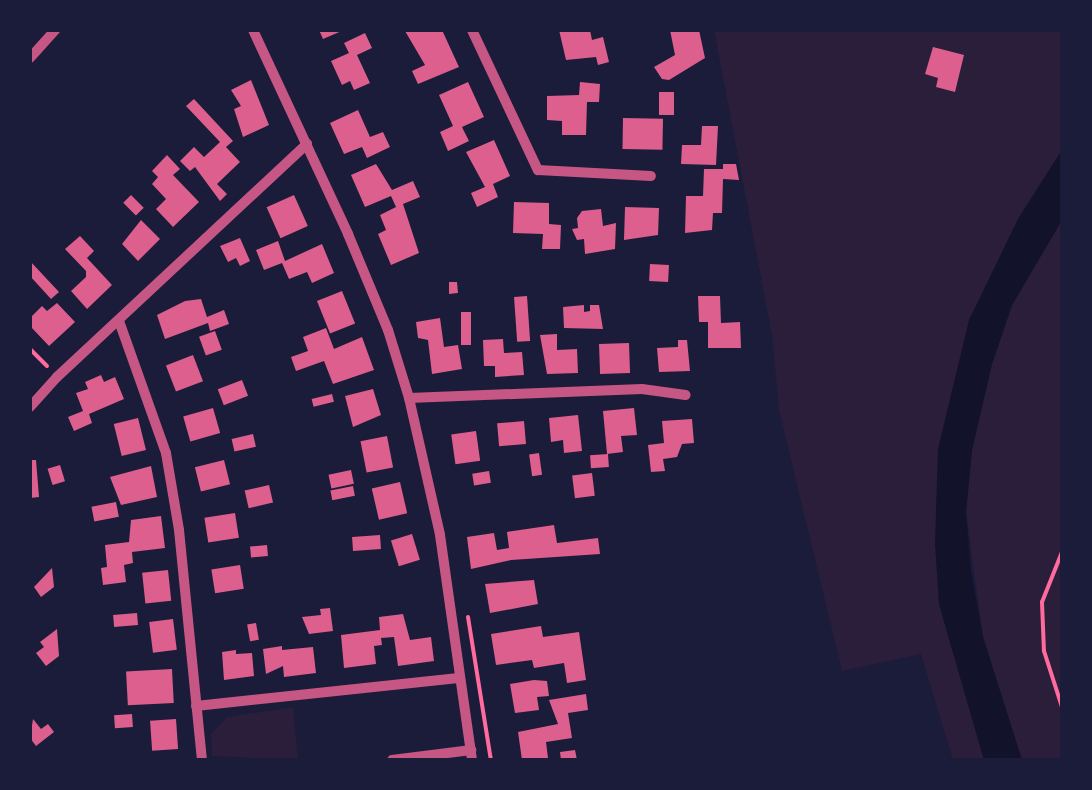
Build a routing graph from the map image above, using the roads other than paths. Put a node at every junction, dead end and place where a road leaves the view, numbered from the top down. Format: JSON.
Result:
{"nodes":[{"id":1,"x":54,"y":30,"type":"edge"},
{"id":2,"x":253,"y":30,"type":"edge"},
{"id":3,"x":472,"y":30,"type":"edge"},
{"id":4,"x":30,"y":58,"type":"edge"},
{"id":5,"x":307,"y":144,"type":"junction"},
{"id":6,"x":651,"y":176,"type":"dead end"},
{"id":7,"x":119,"y":321,"type":"junction"},
{"id":8,"x":686,"y":394,"type":"dead end"},
{"id":9,"x":409,"y":398,"type":"junction"},
{"id":10,"x":30,"y":408,"type":"edge"},
{"id":11,"x":459,"y":678,"type":"junction"},
{"id":12,"x":196,"y":706,"type":"junction"},
{"id":13,"x":472,"y":755,"type":"edge"},
{"id":14,"x":202,"y":760,"type":"edge"},
{"id":15,"x":392,"y":760,"type":"edge"}],
"edges":[{"from":1,"to":4,"type":"street"},
{"from":2,"to":5,"type":"street"},
{"from":3,"to":6,"type":"street"},
{"from":5,"to":7,"type":"street"},
{"from":5,"to":9,"type":"street"},
{"from":7,"to":10,"type":"street"},
{"from":7,"to":12,"type":"street"},
{"from":8,"to":9,"type":"street"},
{"from":9,"to":11,"type":"street"},
{"from":11,"to":12,"type":"street"},
{"from":11,"to":13,"type":"street"},
{"from":12,"to":14,"type":"street"},
{"from":13,"to":15,"type":"street"}]}
